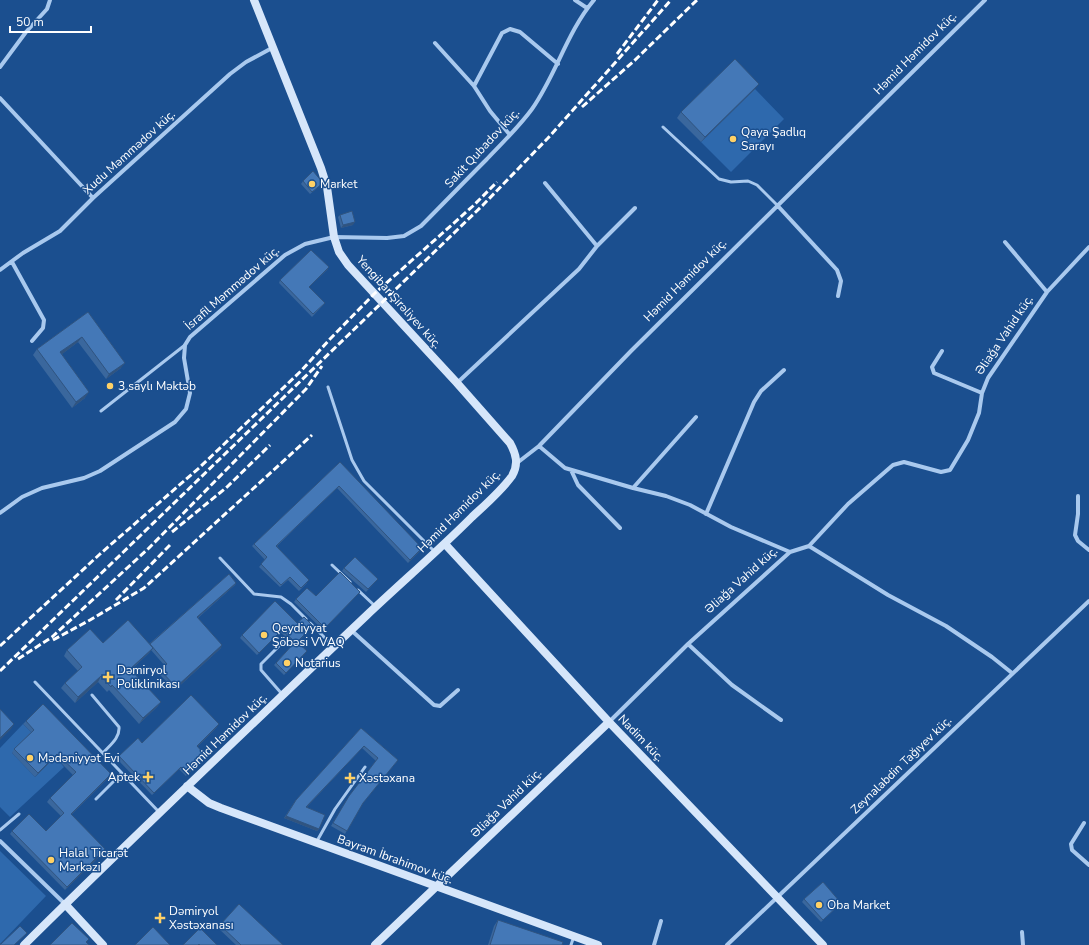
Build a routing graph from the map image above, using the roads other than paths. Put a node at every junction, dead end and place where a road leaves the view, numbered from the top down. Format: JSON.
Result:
{"nodes":[{"id":1,"x":50,"y":0,"type":"edge"},
{"id":2,"x":254,"y":0,"type":"edge"},
{"id":3,"x":575,"y":0,"type":"edge"},
{"id":4,"x":594,"y":0,"type":"edge"},
{"id":5,"x":984,"y":1,"type":"edge"},
{"id":6,"x":587,"y":8,"type":"junction"},
{"id":7,"x":435,"y":44,"type":"dead end"},
{"id":8,"x":272,"y":48,"type":"junction"},
{"id":9,"x":558,"y":64,"type":"junction"},
{"id":10,"x":0,"y":67,"type":"edge"},
{"id":11,"x":474,"y":86,"type":"junction"},
{"id":12,"x":0,"y":98,"type":"edge"},
{"id":13,"x":663,"y":127,"type":"dead end"},
{"id":14,"x":510,"y":135,"type":"junction"},
{"id":15,"x":353,"y":182,"type":"dead end"},
{"id":16,"x":545,"y":183,"type":"dead end"},
{"id":17,"x":327,"y":188,"type":"junction"},
{"id":18,"x":93,"y":198,"type":"junction"},
{"id":19,"x":777,"y":205,"type":"junction"},
{"id":20,"x":635,"y":208,"type":"dead end"},
{"id":21,"x":334,"y":237,"type":"junction"},
{"id":22,"x":1005,"y":242,"type":"dead end"},
{"id":23,"x":597,"y":246,"type":"junction"},
{"id":24,"x":1089,"y":248,"type":"edge"},
{"id":25,"x":12,"y":262,"type":"junction"},
{"id":26,"x":0,"y":270,"type":"edge"},
{"id":27,"x":1047,"y":292,"type":"junction"},
{"id":28,"x":838,"y":296,"type":"dead end"},
{"id":29,"x":32,"y":341,"type":"dead end"},
{"id":30,"x":185,"y":345,"type":"junction"},
{"id":31,"x":942,"y":351,"type":"dead end"},
{"id":32,"x":784,"y":370,"type":"dead end"},
{"id":33,"x":457,"y":383,"type":"junction"},
{"id":34,"x":328,"y":387,"type":"dead end"},
{"id":35,"x":982,"y":393,"type":"junction"},
{"id":36,"x":101,"y":411,"type":"dead end"},
{"id":37,"x":696,"y":417,"type":"dead end"},
{"id":38,"x":539,"y":446,"type":"junction"},
{"id":39,"x":517,"y":463,"type":"junction"},
{"id":40,"x":571,"y":470,"type":"junction"},
{"id":41,"x":633,"y":488,"type":"junction"},
{"id":42,"x":1078,"y":496,"type":"dead end"},
{"id":43,"x":0,"y":513,"type":"edge"},
{"id":44,"x":706,"y":514,"type":"junction"},
{"id":45,"x":620,"y":528,"type":"dead end"},
{"id":46,"x":445,"y":544,"type":"junction"},
{"id":47,"x":809,"y":546,"type":"junction"},
{"id":48,"x":1089,"y":550,"type":"edge"},
{"id":49,"x":790,"y":552,"type":"junction"},
{"id":50,"x":436,"y":553,"type":"junction"},
{"id":51,"x":220,"y":558,"type":"dead end"},
{"id":52,"x":332,"y":565,"type":"dead end"},
{"id":53,"x":1089,"y":601,"type":"edge"},
{"id":54,"x":376,"y":607,"type":"junction"},
{"id":55,"x":351,"y":630,"type":"junction"},
{"id":56,"x":282,"y":643,"type":"dead end"},
{"id":57,"x":688,"y":644,"type":"junction"},
{"id":58,"x":333,"y":647,"type":"junction"},
{"id":59,"x":1012,"y":673,"type":"junction"},
{"id":60,"x":35,"y":682,"type":"dead end"},
{"id":61,"x":458,"y":690,"type":"dead end"},
{"id":62,"x":92,"y":695,"type":"dead end"},
{"id":63,"x":283,"y":695,"type":"junction"},
{"id":64,"x":781,"y":720,"type":"dead end"},
{"id":65,"x":609,"y":722,"type":"junction"},
{"id":66,"x":103,"y":752,"type":"junction"},
{"id":67,"x":365,"y":767,"type":"dead end"},
{"id":68,"x":122,"y":773,"type":"junction"},
{"id":69,"x":187,"y":786,"type":"junction"},
{"id":70,"x":96,"y":799,"type":"dead end"},
{"id":71,"x":19,"y":814,"type":"dead end"},
{"id":72,"x":160,"y":814,"type":"junction"},
{"id":73,"x":1084,"y":823,"type":"dead end"},
{"id":74,"x":0,"y":830,"type":"edge"},
{"id":75,"x":0,"y":841,"type":"edge"},
{"id":76,"x":316,"y":843,"type":"junction"},
{"id":77,"x":1089,"y":865,"type":"edge"},
{"id":78,"x":436,"y":887,"type":"junction"},
{"id":79,"x":777,"y":898,"type":"junction"},
{"id":80,"x":65,"y":904,"type":"junction"},
{"id":81,"x":661,"y":922,"type":"dead end"},
{"id":82,"x":1022,"y":932,"type":"dead end"},
{"id":83,"x":574,"y":936,"type":"junction"},
{"id":84,"x":24,"y":945,"type":"edge"},
{"id":85,"x":103,"y":945,"type":"edge"},
{"id":86,"x":375,"y":945,"type":"edge"},
{"id":87,"x":571,"y":945,"type":"edge"},
{"id":88,"x":598,"y":945,"type":"edge"},
{"id":89,"x":654,"y":945,"type":"edge"},
{"id":90,"x":727,"y":945,"type":"edge"},
{"id":91,"x":823,"y":945,"type":"edge"},
{"id":92,"x":1023,"y":945,"type":"edge"}],
"edges":[{"from":1,"to":10,"type":"street"},
{"from":2,"to":8,"type":"street","name":"Yengibar Şirəliyev küç."},
{"from":3,"to":6,"type":"street"},
{"from":4,"to":6,"type":"street","name":"Sakit Qubadov küç."},
{"from":5,"to":19,"type":"street","name":"Həmid Həmidov küç."},
{"from":6,"to":9,"type":"street","name":"Sakit Qubadov küç."},
{"from":7,"to":11,"type":"street"},
{"from":8,"to":17,"type":"street","name":"Yengibar Şirəliyev küç."},
{"from":8,"to":18,"type":"street","name":"Xudu Məmmədov küç."},
{"from":9,"to":11,"type":"street"},
{"from":9,"to":14,"type":"street","name":"Sakit Qubadov küç."},
{"from":11,"to":14,"type":"street"},
{"from":12,"to":18,"type":"street"},
{"from":13,"to":19,"type":"lane"},
{"from":14,"to":21,"type":"street","name":"Sakit Qubadov küç."},
{"from":15,"to":17,"type":"street"},
{"from":16,"to":23,"type":"street"},
{"from":17,"to":21,"type":"street","name":"Yengibar Şirəliyev küç."},
{"from":18,"to":25,"type":"street","name":"Xudu Məmmədov küç."},
{"from":19,"to":28,"type":"street"},
{"from":19,"to":38,"type":"street","name":"Həmid Həmidov küç."},
{"from":20,"to":23,"type":"street"},
{"from":21,"to":30,"type":"street","name":"İsrafil Məmmədov küç."},
{"from":21,"to":33,"type":"street","name":"Yengibar Şirəliyev küç."},
{"from":22,"to":27,"type":"street"},
{"from":23,"to":33,"type":"street"},
{"from":24,"to":27,"type":"street","name":"Əliağa Vahid küç."},
{"from":25,"to":26,"type":"street","name":"Xudu Məmmədov küç."},
{"from":25,"to":29,"type":"street"},
{"from":27,"to":35,"type":"street","name":"Əliağa Vahid küç."},
{"from":30,"to":36,"type":"lane"},
{"from":30,"to":43,"type":"street","name":"İsrafil Məmmədov küç."},
{"from":31,"to":35,"type":"street"},
{"from":32,"to":44,"type":"street"},
{"from":33,"to":39,"type":"street","name":"Yengibar Şirəliyev küç."},
{"from":34,"to":50,"type":"lane"},
{"from":35,"to":47,"type":"street","name":"Əliağa Vahid küç."},
{"from":37,"to":41,"type":"street"},
{"from":38,"to":39,"type":"street","name":"Həmid Həmidov küç."},
{"from":38,"to":40,"type":"street"},
{"from":39,"to":46,"type":"street","name":"Həmid Həmidov küç."},
{"from":40,"to":41,"type":"street"},
{"from":40,"to":45,"type":"street"},
{"from":41,"to":44,"type":"street"},
{"from":42,"to":48,"type":"street"},
{"from":44,"to":49,"type":"street"},
{"from":46,"to":50,"type":"street","name":"Həmid Həmidov küç."},
{"from":46,"to":65,"type":"street","name":"Nadim küç."},
{"from":47,"to":49,"type":"street","name":"Əliağa Vahid küç."},
{"from":47,"to":59,"type":"street"},
{"from":49,"to":57,"type":"street","name":"Əliağa Vahid küç."},
{"from":50,"to":54,"type":"street","name":"Həmid Həmidov küç."},
{"from":51,"to":58,"type":"lane"},
{"from":52,"to":54,"type":"lane"},
{"from":53,"to":59,"type":"street","name":"Zeynalabdin Tağıyev küç."},
{"from":54,"to":55,"type":"street","name":"Həmid Həmidov küç."},
{"from":55,"to":58,"type":"street","name":"Həmid Həmidov küç."},
{"from":55,"to":61,"type":"street"},
{"from":56,"to":63,"type":"lane"},
{"from":57,"to":64,"type":"street"},
{"from":57,"to":65,"type":"street","name":"Əliağa Vahid küç."},
{"from":58,"to":63,"type":"street","name":"Həmid Həmidov küç."},
{"from":59,"to":79,"type":"street","name":"Zeynalabdin Tağıyev küç."},
{"from":60,"to":66,"type":"lane"},
{"from":62,"to":66,"type":"lane"},
{"from":63,"to":69,"type":"street","name":"Həmid Həmidov küç."},
{"from":65,"to":78,"type":"street","name":"Əliağa Vahid küç."},
{"from":65,"to":79,"type":"street","name":"Nadim küç."},
{"from":66,"to":68,"type":"lane"},
{"from":67,"to":76,"type":"lane"},
{"from":68,"to":70,"type":"lane"},
{"from":68,"to":72,"type":"lane"},
{"from":69,"to":72,"type":"street","name":"Həmid Həmidov küç."},
{"from":69,"to":76,"type":"street","name":"Bayram İbrahimov küç."},
{"from":71,"to":74,"type":"lane"},
{"from":72,"to":80,"type":"street","name":"Həmid Həmidov küç."},
{"from":73,"to":77,"type":"street"},
{"from":75,"to":80,"type":"street"},
{"from":76,"to":78,"type":"street","name":"Bayram İbrahimov küç."},
{"from":78,"to":83,"type":"street","name":"Bayram İbrahimov küç."},
{"from":78,"to":86,"type":"street","name":"Əliağa Vahid küç."},
{"from":79,"to":90,"type":"street","name":"Zeynalabdin Tağıyev küç."},
{"from":79,"to":91,"type":"street","name":"Nadim küç."},
{"from":80,"to":84,"type":"street","name":"Həmid Həmidov küç."},
{"from":80,"to":85,"type":"street"},
{"from":81,"to":89,"type":"street"},
{"from":82,"to":92,"type":"street"},
{"from":83,"to":87,"type":"lane"},
{"from":83,"to":88,"type":"street","name":"Bayram İbrahimov küç."}]}
